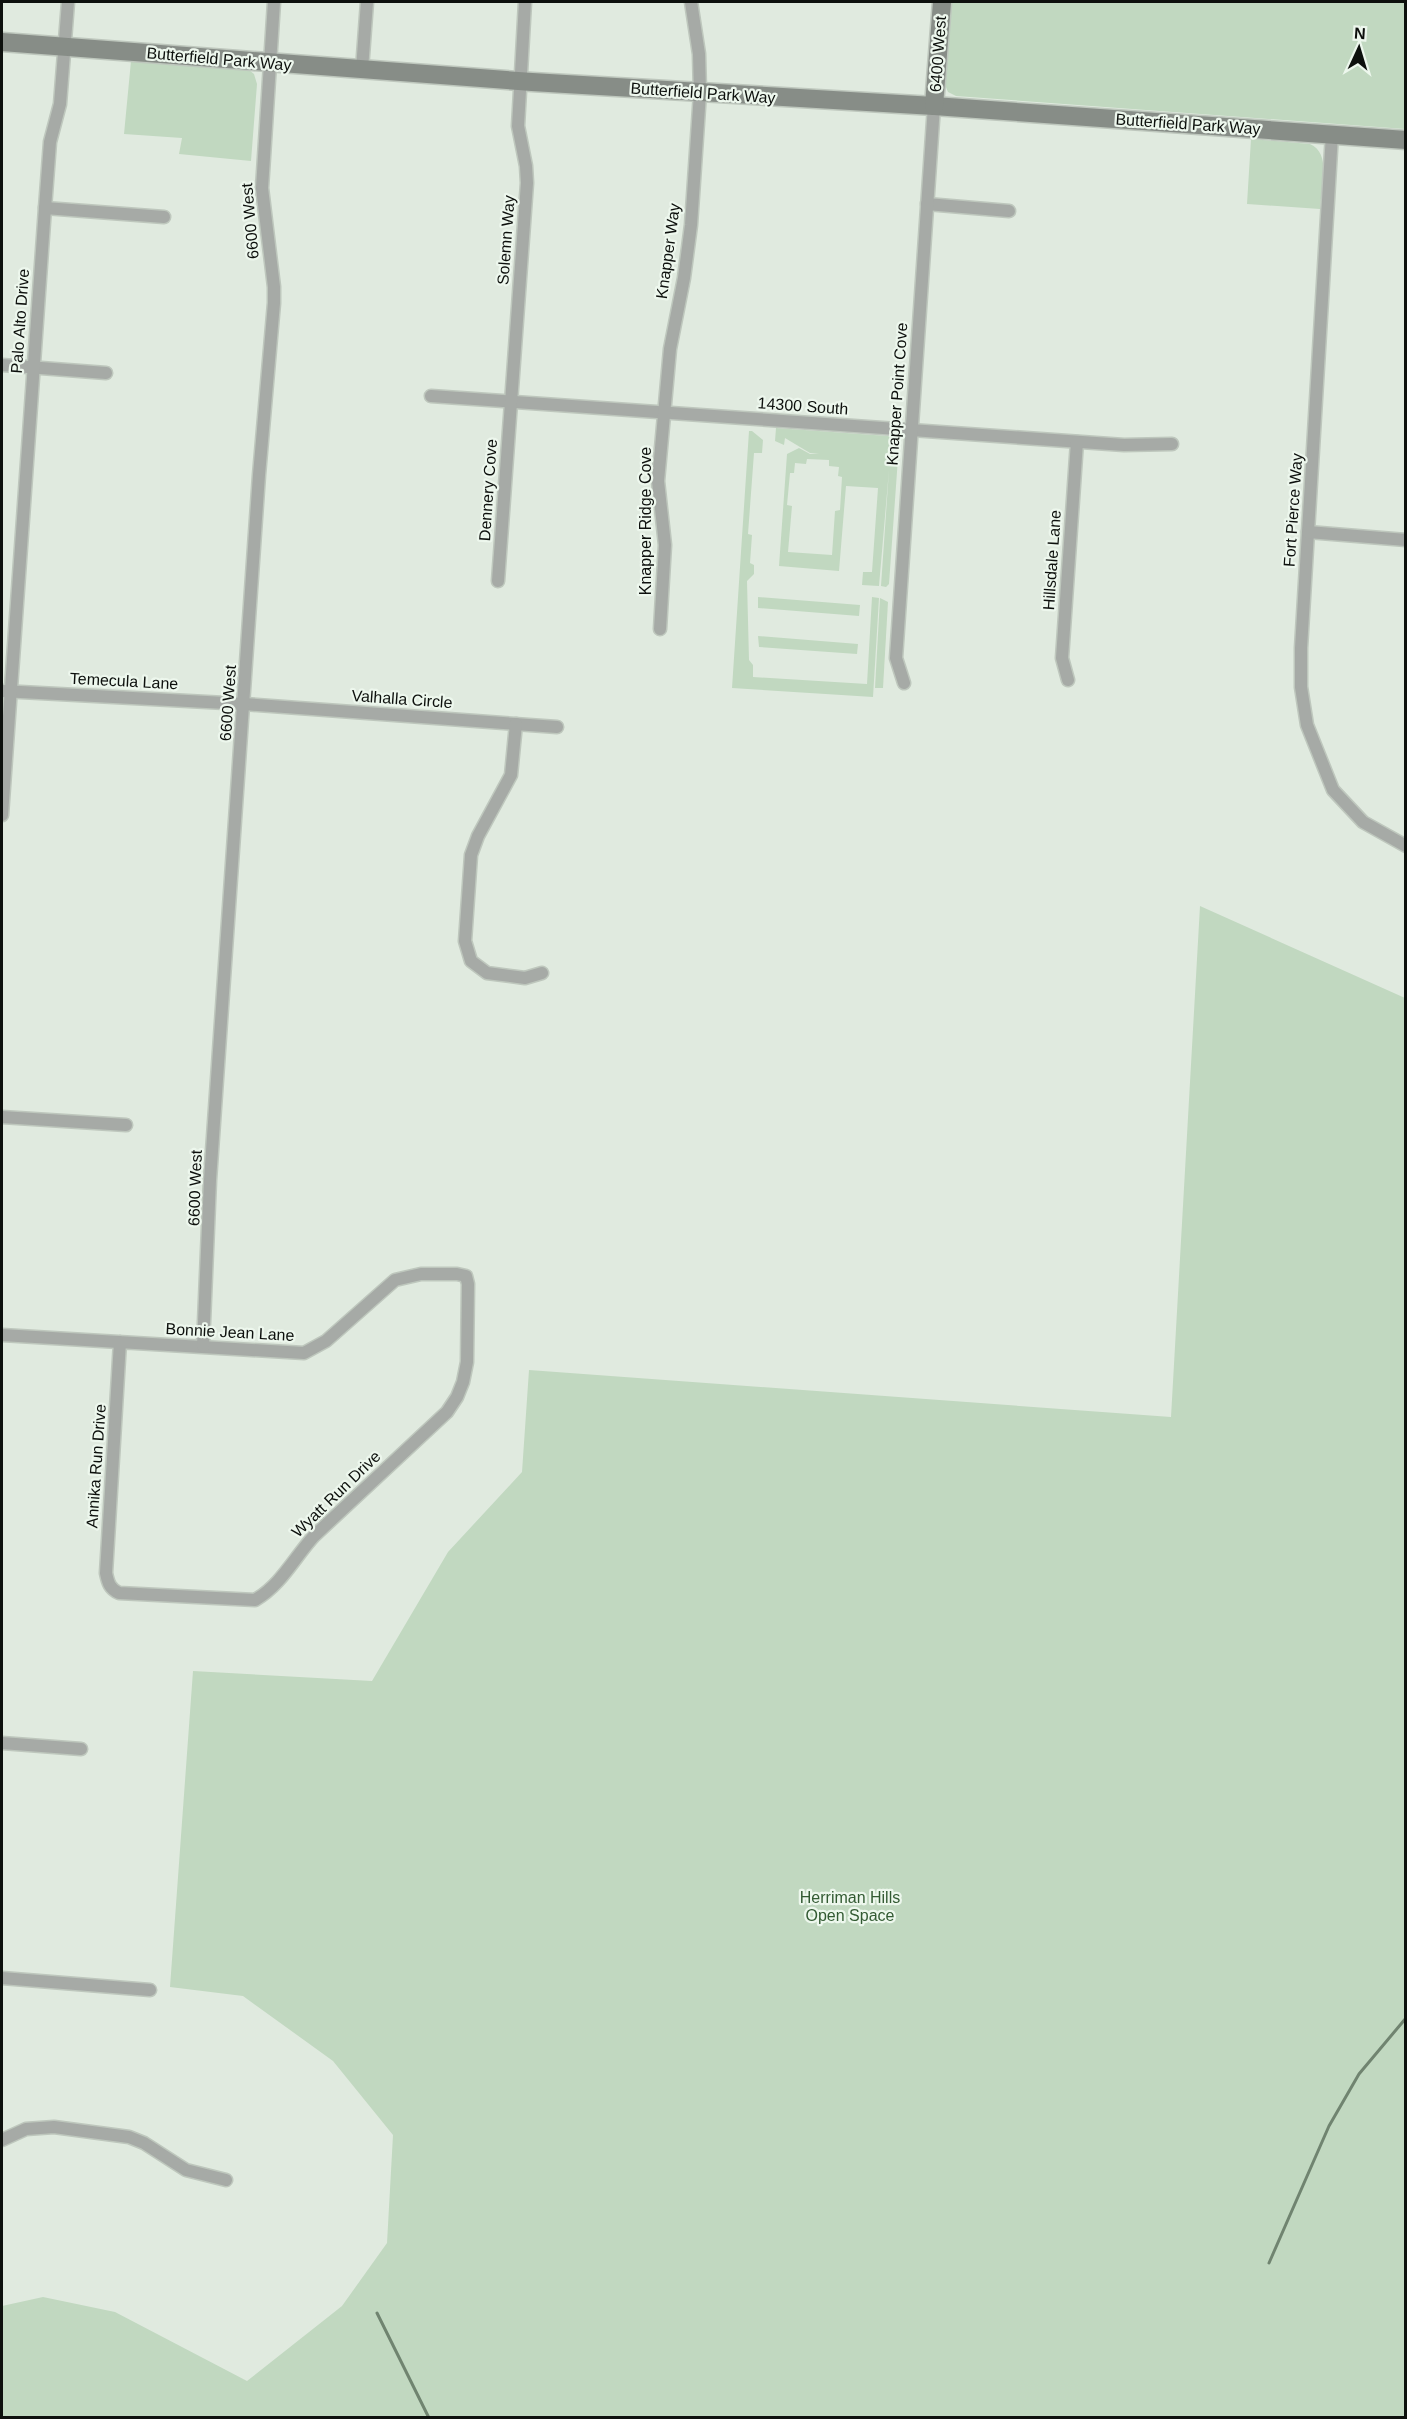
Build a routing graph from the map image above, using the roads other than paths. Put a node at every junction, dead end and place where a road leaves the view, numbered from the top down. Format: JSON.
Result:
{"nodes":[{"id":1,"x":68,"y":2,"type":"edge"},
{"id":2,"x":274,"y":2,"type":"edge"},
{"id":3,"x":367,"y":2,"type":"edge"},
{"id":4,"x":525,"y":2,"type":"edge"},
{"id":5,"x":691,"y":2,"type":"edge"},
{"id":6,"x":942,"y":2,"type":"edge"},
{"id":7,"x":2,"y":42,"type":"edge"},
{"id":8,"x":66,"y":46,"type":"junction"},
{"id":9,"x":270,"y":64,"type":"junction"},
{"id":10,"x":362,"y":69,"type":"junction"},
{"id":11,"x":520,"y":81,"type":"junction"},
{"id":12,"x":700,"y":93,"type":"junction"},
{"id":13,"x":934,"y":106,"type":"junction"},
{"id":14,"x":1332,"y":134,"type":"junction"},
{"id":15,"x":1406,"y":140,"type":"edge"},
{"id":16,"x":927,"y":204,"type":"junction"},
{"id":17,"x":45,"y":208,"type":"junction"},
{"id":18,"x":1009,"y":211,"type":"dead end"},
{"id":19,"x":164,"y":217,"type":"dead end"},
{"id":20,"x":2,"y":365,"type":"edge"},
{"id":21,"x":33,"y":368,"type":"junction"},
{"id":22,"x":106,"y":373,"type":"dead end"},
{"id":23,"x":431,"y":396,"type":"dead end"},
{"id":24,"x":511,"y":402,"type":"junction"},
{"id":25,"x":664,"y":412,"type":"junction"},
{"id":26,"x":911,"y":430,"type":"junction"},
{"id":27,"x":1077,"y":442,"type":"junction"},
{"id":28,"x":1172,"y":444,"type":"dead end"},
{"id":29,"x":1308,"y":532,"type":"junction"},
{"id":30,"x":1406,"y":540,"type":"edge"},
{"id":31,"x":498,"y":581,"type":"dead end"},
{"id":32,"x":660,"y":629,"type":"dead end"},
{"id":33,"x":1068,"y":680,"type":"dead end"},
{"id":34,"x":903,"y":683,"type":"dead end"},
{"id":35,"x":6,"y":691,"type":"edge"},
{"id":36,"x":244,"y":704,"type":"junction"},
{"id":37,"x":516,"y":724,"type":"junction"},
{"id":38,"x":557,"y":728,"type":"dead end"},
{"id":39,"x":2,"y":815,"type":"edge"},
{"id":40,"x":1406,"y":846,"type":"edge"},
{"id":41,"x":542,"y":972,"type":"dead end"},
{"id":42,"x":2,"y":1117,"type":"edge"},
{"id":43,"x":126,"y":1125,"type":"dead end"},
{"id":44,"x":466,"y":1276,"type":"joint"},
{"id":45,"x":2,"y":1335,"type":"edge"},
{"id":46,"x":120,"y":1342,"type":"junction"},
{"id":47,"x":202,"y":1346,"type":"junction"},
{"id":48,"x":112,"y":1590,"type":"joint"},
{"id":49,"x":2,"y":1743,"type":"edge"},
{"id":50,"x":81,"y":1749,"type":"dead end"},
{"id":51,"x":2,"y":1978,"type":"edge"},
{"id":52,"x":150,"y":1990,"type":"dead end"},
{"id":53,"x":2,"y":2140,"type":"edge"},
{"id":54,"x":226,"y":2180,"type":"dead end"}],
"edges":[{"from":1,"to":8,"type":"street","name":"Palo Alto Drive"},
{"from":2,"to":9,"type":"street","name":"6600 West"},
{"from":3,"to":10,"type":"street"},
{"from":4,"to":11,"type":"street","name":"Solemn Way"},
{"from":5,"to":12,"type":"street","name":"Knapper Way"},
{"from":6,"to":13,"type":"street","name":"6400 West"},
{"from":7,"to":8,"type":"street","name":"Butterfield Park Way"},
{"from":8,"to":9,"type":"street","name":"Butterfield Park Way"},
{"from":8,"to":17,"type":"street","name":"Palo Alto Drive"},
{"from":9,"to":10,"type":"street","name":"Butterfield Park Way"},
{"from":9,"to":36,"type":"street","name":"6600 West"},
{"from":10,"to":11,"type":"street","name":"Butterfield Park Way"},
{"from":11,"to":12,"type":"street","name":"Butterfield Park Way"},
{"from":11,"to":24,"type":"street","name":"Solemn Way"},
{"from":12,"to":13,"type":"street","name":"Butterfield Park Way"},
{"from":12,"to":25,"type":"street","name":"Knapper Way"},
{"from":13,"to":14,"type":"street","name":"Butterfield Park Way"},
{"from":13,"to":16,"type":"street","name":"Knapper Point Cove"},
{"from":14,"to":15,"type":"street","name":"Butterfield Park Way"},
{"from":14,"to":29,"type":"street","name":"Fort Pierce Way"},
{"from":16,"to":18,"type":"street"},
{"from":16,"to":26,"type":"street","name":"Knapper Point Cove"},
{"from":17,"to":19,"type":"street"},
{"from":17,"to":21,"type":"street","name":"Palo Alto Drive"},
{"from":20,"to":21,"type":"street"},
{"from":21,"to":22,"type":"street"},
{"from":21,"to":35,"type":"street","name":"Palo Alto Drive"},
{"from":23,"to":24,"type":"street","name":"14300 South"},
{"from":24,"to":25,"type":"street","name":"14300 South"},
{"from":24,"to":31,"type":"street","name":"Dennery Cove"},
{"from":25,"to":26,"type":"street","name":"14300 South"},
{"from":25,"to":32,"type":"street","name":"Knapper Ridge Cove"},
{"from":26,"to":27,"type":"street","name":"14300 South"},
{"from":26,"to":34,"type":"street","name":"Knapper Point Cove"},
{"from":27,"to":28,"type":"street","name":"14300 South"},
{"from":27,"to":33,"type":"street","name":"Hillsdale Lane"},
{"from":29,"to":30,"type":"street"},
{"from":29,"to":40,"type":"street","name":"Fort Pierce Way"},
{"from":35,"to":36,"type":"street","name":"Temecula Lane"},
{"from":35,"to":39,"type":"street","name":"Palo Alto Drive"},
{"from":36,"to":37,"type":"street","name":"Valhalla Circle"},
{"from":36,"to":47,"type":"street","name":"6600 West"},
{"from":37,"to":38,"type":"street","name":"Valhalla Circle"},
{"from":37,"to":41,"type":"street"},
{"from":42,"to":43,"type":"street"},
{"from":44,"to":47,"type":"street","name":"Bonnie Jean Lane"},
{"from":44,"to":48,"type":"street","name":"Wyatt Run Drive"},
{"from":45,"to":46,"type":"street","name":"Bonnie Jean Lane"},
{"from":46,"to":47,"type":"street","name":"Bonnie Jean Lane"},
{"from":46,"to":48,"type":"street","name":"Annika Run Drive"},
{"from":49,"to":50,"type":"street"},
{"from":51,"to":52,"type":"street"},
{"from":53,"to":54,"type":"street"}]}
